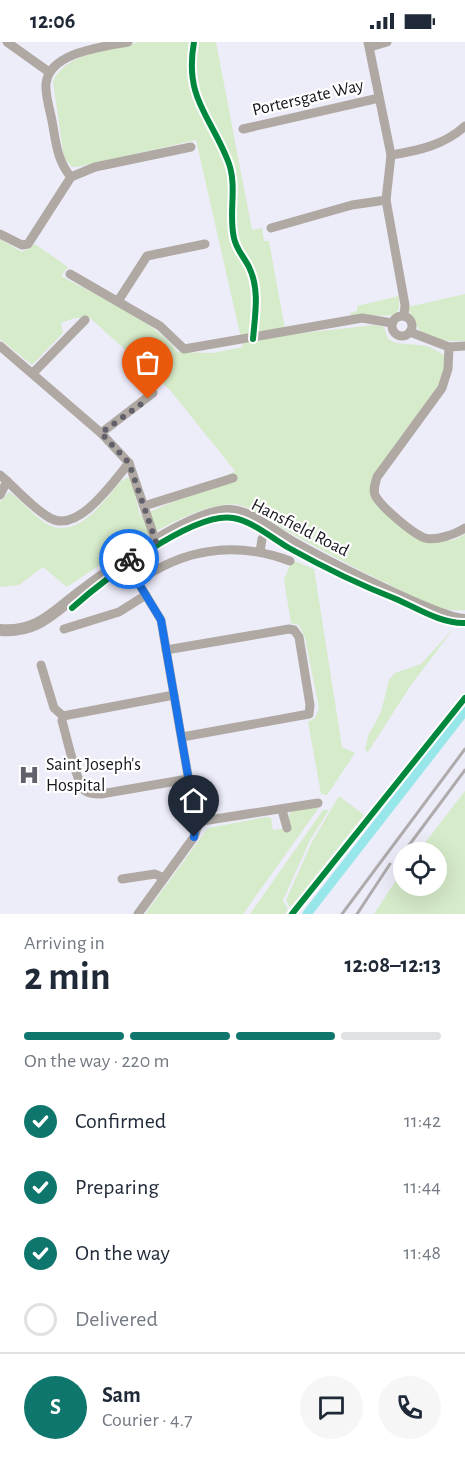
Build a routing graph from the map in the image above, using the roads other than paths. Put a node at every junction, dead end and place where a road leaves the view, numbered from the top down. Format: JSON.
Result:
{"nodes":[{"id":1,"x":7,"y":42,"type":"edge"},
{"id":2,"x":128,"y":42,"type":"edge"},
{"id":3,"x":387,"y":42,"type":"edge"},
{"id":4,"x":369,"y":45,"type":"edge"},
{"id":5,"x":93,"y":46,"type":"edge"},
{"id":6,"x":49,"y":72,"type":"junction"},
{"id":7,"x":379,"y":98,"type":"junction"},
{"id":8,"x":243,"y":129,"type":"dead end"},
{"id":9,"x":463,"y":131,"type":"edge"},
{"id":10,"x":191,"y":147,"type":"dead end"},
{"id":11,"x":391,"y":155,"type":"junction"},
{"id":12,"x":71,"y":177,"type":"junction"},
{"id":13,"x":386,"y":200,"type":"junction"},
{"id":14,"x":271,"y":228,"type":"dead end"},
{"id":15,"x":0,"y":234,"type":"edge"},
{"id":16,"x":205,"y":244,"type":"dead end"},
{"id":17,"x":70,"y":274,"type":"dead end"},
{"id":18,"x":118,"y":302,"type":"junction"},
{"id":19,"x":404,"y":316,"type":"junction"},
{"id":20,"x":85,"y":320,"type":"dead end"},
{"id":21,"x":392,"y":323,"type":"junction"},
{"id":22,"x":410,"y":332,"type":"junction"},
{"id":23,"x":0,"y":346,"type":"edge"},
{"id":24,"x":465,"y":346,"type":"edge"},
{"id":25,"x":449,"y":347,"type":"junction"},
{"id":26,"x":33,"y":373,"type":"junction"},
{"id":27,"x":153,"y":393,"type":"dead end"},
{"id":28,"x":101,"y":433,"type":"junction"},
{"id":29,"x":129,"y":463,"type":"junction"},
{"id":30,"x":4,"y":478,"type":"edge"},
{"id":31,"x":232,"y":478,"type":"dead end"},
{"id":32,"x":0,"y":495,"type":"edge"},
{"id":33,"x":144,"y":506,"type":"junction"},
{"id":34,"x":465,"y":528,"type":"edge"},
{"id":35,"x":262,"y":539,"type":"dead end"},
{"id":36,"x":156,"y":542,"type":"junction"},
{"id":37,"x":260,"y":552,"type":"junction"},
{"id":38,"x":125,"y":561,"type":"junction"},
{"id":39,"x":290,"y":561,"type":"dead end"},
{"id":40,"x":138,"y":581,"type":"junction"},
{"id":41,"x":146,"y":595,"type":"junction"},
{"id":42,"x":465,"y":620,"type":"edge"},
{"id":43,"x":64,"y":629,"type":"dead end"},
{"id":44,"x":0,"y":630,"type":"edge"},
{"id":45,"x":166,"y":650,"type":"junction"},
{"id":46,"x":41,"y":665,"type":"dead end"},
{"id":47,"x":174,"y":695,"type":"junction"},
{"id":48,"x":63,"y":716,"type":"junction"},
{"id":49,"x":182,"y":737,"type":"junction"},
{"id":50,"x":188,"y":779,"type":"junction"},
{"id":51,"x":318,"y":803,"type":"dead end"},
{"id":52,"x":282,"y":810,"type":"junction"},
{"id":53,"x":196,"y":822,"type":"junction"},
{"id":54,"x":287,"y":828,"type":"dead end"},
{"id":55,"x":164,"y":878,"type":"junction"},
{"id":56,"x":122,"y":879,"type":"dead end"},
{"id":57,"x":138,"y":914,"type":"edge"}],
"edges":[{"from":1,"to":6,"type":"street"},
{"from":2,"to":5,"type":"street"},
{"from":3,"to":4,"type":"street"},
{"from":4,"to":7,"type":"street"},
{"from":5,"to":6,"type":"street"},
{"from":6,"to":12,"type":"street"},
{"from":7,"to":8,"type":"street","name":"Portersgate Way"},
{"from":7,"to":11,"type":"street"},
{"from":9,"to":11,"type":"street"},
{"from":10,"to":12,"type":"street"},
{"from":11,"to":13,"type":"street"},
{"from":12,"to":15,"type":"street"},
{"from":13,"to":14,"type":"street"},
{"from":13,"to":19,"type":"street"},
{"from":16,"to":18,"type":"street"},
{"from":17,"to":18,"type":"street"},
{"from":18,"to":21,"type":"street"},
{"from":19,"to":21,"type":"street"},
{"from":19,"to":22,"type":"street"},
{"from":20,"to":26,"type":"street"},
{"from":21,"to":22,"type":"street"},
{"from":22,"to":25,"type":"street"},
{"from":23,"to":26,"type":"street"},
{"from":24,"to":25,"type":"street"},
{"from":25,"to":34,"type":"street"},
{"from":26,"to":28,"type":"street"},
{"from":27,"to":28,"type":"street"},
{"from":28,"to":29,"type":"street"},
{"from":29,"to":30,"type":"street"},
{"from":29,"to":33,"type":"street"},
{"from":30,"to":32,"type":"street"},
{"from":31,"to":33,"type":"street"},
{"from":33,"to":36,"type":"street"},
{"from":35,"to":37,"type":"street"},
{"from":36,"to":38,"type":"street","name":"Hansfield Road"},
{"from":36,"to":42,"type":"street","name":"Hansfield Road"},
{"from":37,"to":39,"type":"street"},
{"from":37,"to":40,"type":"street"},
{"from":38,"to":40,"type":"street"},
{"from":38,"to":44,"type":"street","name":"Hansfield Road"},
{"from":40,"to":41,"type":"street"},
{"from":41,"to":43,"type":"street"},
{"from":41,"to":45,"type":"street"},
{"from":45,"to":47,"type":"street"},
{"from":45,"to":49,"type":"street"},
{"from":46,"to":48,"type":"street"},
{"from":47,"to":48,"type":"street"},
{"from":47,"to":49,"type":"street"},
{"from":48,"to":50,"type":"street"},
{"from":49,"to":50,"type":"street"},
{"from":50,"to":53,"type":"street"},
{"from":51,"to":52,"type":"street"},
{"from":52,"to":53,"type":"street"},
{"from":52,"to":54,"type":"street"},
{"from":53,"to":55,"type":"street"},
{"from":55,"to":56,"type":"street"},
{"from":55,"to":57,"type":"street"}]}
